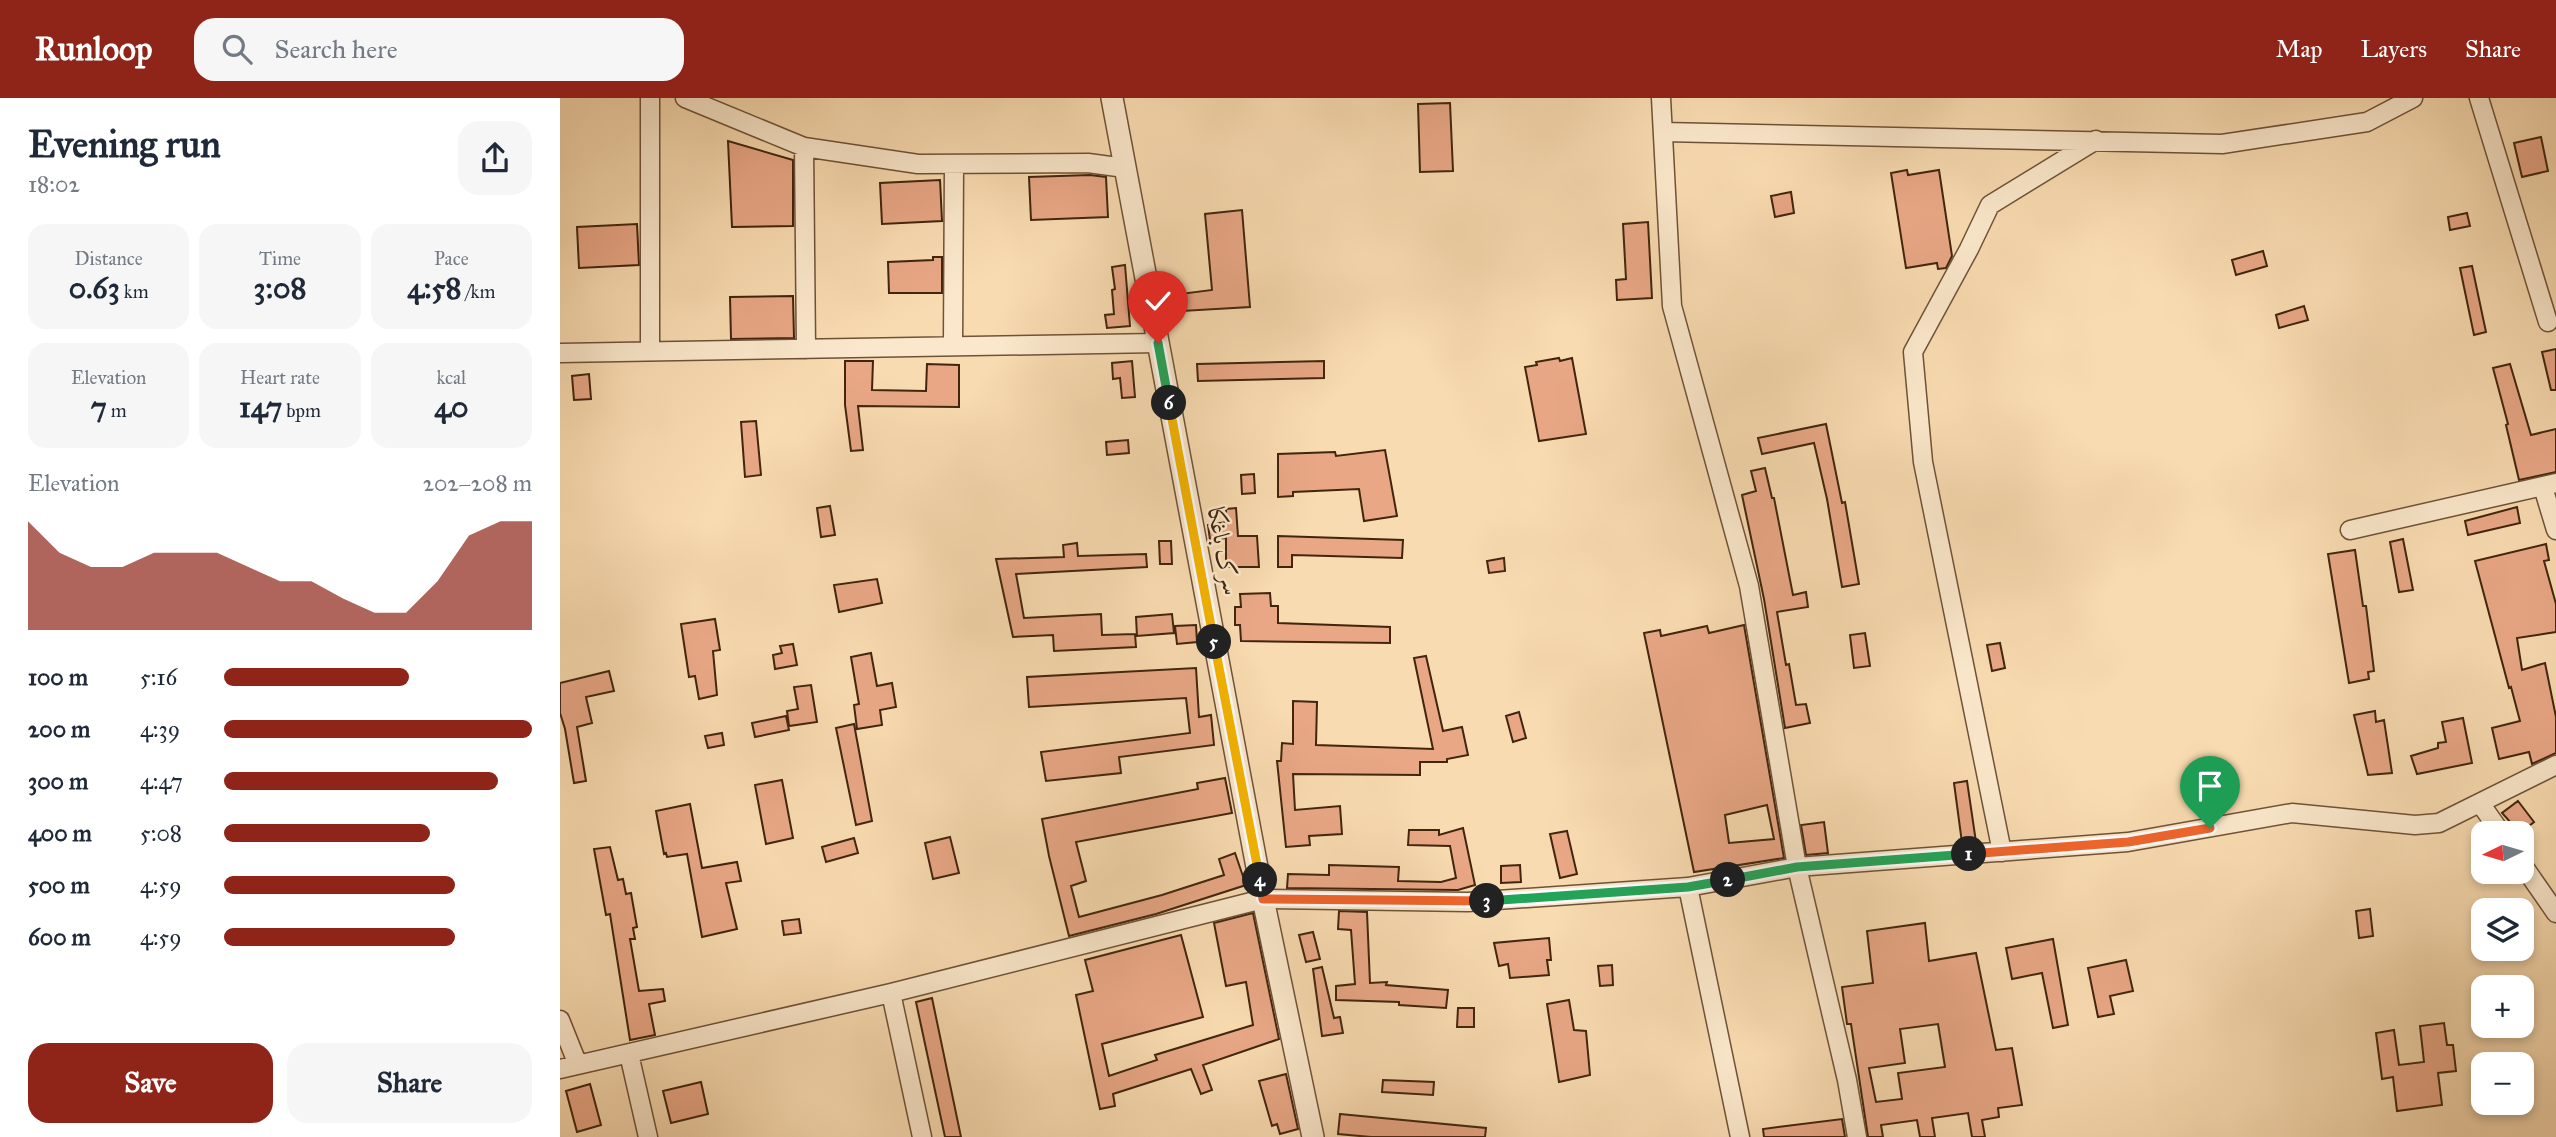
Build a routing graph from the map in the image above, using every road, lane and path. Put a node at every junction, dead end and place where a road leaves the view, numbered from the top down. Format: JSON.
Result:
{"nodes":[{"id":1,"x":650,"y":98,"type":"edge"},
{"id":2,"x":685,"y":98,"type":"edge"},
{"id":3,"x":1112,"y":98,"type":"edge"},
{"id":4,"x":1661,"y":98,"type":"edge"},
{"id":5,"x":2413,"y":98,"type":"edge"},
{"id":6,"x":2479,"y":98,"type":"edge"},
{"id":7,"x":1663,"y":132,"type":"junction"},
{"id":8,"x":2096,"y":140,"type":"junction"},
{"id":9,"x":804,"y":147,"type":"junction"},
{"id":10,"x":954,"y":166,"type":"junction"},
{"id":11,"x":1125,"y":168,"type":"junction"},
{"id":12,"x":2548,"y":323,"type":"dead end"},
{"id":13,"x":1158,"y":343,"type":"junction"},
{"id":14,"x":953,"y":346,"type":"junction"},
{"id":15,"x":806,"y":349,"type":"junction"},
{"id":16,"x":650,"y":351,"type":"junction"},
{"id":17,"x":560,"y":353,"type":"edge"},
{"id":18,"x":2550,"y":485,"type":"edge"},
{"id":19,"x":2350,"y":530,"type":"dead end"},
{"id":20,"x":2556,"y":530,"type":"edge"},
{"id":21,"x":2556,"y":765,"type":"edge"},
{"id":22,"x":2480,"y":803,"type":"junction"},
{"id":23,"x":2493,"y":821,"type":"edge"},
{"id":24,"x":2002,"y":852,"type":"junction"},
{"id":25,"x":1797,"y":867,"type":"junction"},
{"id":26,"x":2534,"y":881,"type":"edge"},
{"id":27,"x":1688,"y":887,"type":"junction"},
{"id":28,"x":1263,"y":899,"type":"junction"},
{"id":29,"x":2556,"y":913,"type":"edge"},
{"id":30,"x":891,"y":993,"type":"junction"},
{"id":31,"x":560,"y":1020,"type":"edge"},
{"id":32,"x":629,"y":1054,"type":"junction"},
{"id":33,"x":569,"y":1067,"type":"edge"},
{"id":34,"x":648,"y":1137,"type":"edge"},
{"id":35,"x":922,"y":1137,"type":"edge"},
{"id":36,"x":1313,"y":1137,"type":"edge"},
{"id":37,"x":1740,"y":1137,"type":"edge"},
{"id":38,"x":1857,"y":1137,"type":"edge"}],
"edges":[{"from":1,"to":16,"type":"street"},
{"from":2,"to":9,"type":"street"},
{"from":3,"to":11,"type":"street","name":"سرک باغکا"},
{"from":4,"to":7,"type":"street"},
{"from":5,"to":8,"type":"street"},
{"from":6,"to":12,"type":"street"},
{"from":7,"to":8,"type":"street"},
{"from":7,"to":25,"type":"street"},
{"from":8,"to":24,"type":"street"},
{"from":9,"to":10,"type":"street"},
{"from":9,"to":15,"type":"street"},
{"from":10,"to":11,"type":"street"},
{"from":10,"to":14,"type":"street"},
{"from":11,"to":13,"type":"street","name":"سرک باغکا"},
{"from":13,"to":14,"type":"street"},
{"from":13,"to":28,"type":"street","name":"سرک باغکا"},
{"from":14,"to":15,"type":"street"},
{"from":15,"to":16,"type":"street"},
{"from":16,"to":17,"type":"street"},
{"from":18,"to":19,"type":"street"},
{"from":18,"to":20,"type":"street"},
{"from":21,"to":22,"type":"street"},
{"from":22,"to":23,"type":"street"},
{"from":22,"to":24,"type":"street"},
{"from":24,"to":25,"type":"street"},
{"from":25,"to":27,"type":"street"},
{"from":25,"to":38,"type":"street"},
{"from":26,"to":29,"type":"street"},
{"from":27,"to":28,"type":"street"},
{"from":27,"to":37,"type":"street"},
{"from":28,"to":30,"type":"street"},
{"from":28,"to":36,"type":"street","name":"سرک باغکا"},
{"from":30,"to":32,"type":"street"},
{"from":30,"to":35,"type":"street"},
{"from":31,"to":33,"type":"street"},
{"from":32,"to":33,"type":"street"},
{"from":32,"to":34,"type":"street"}]}
